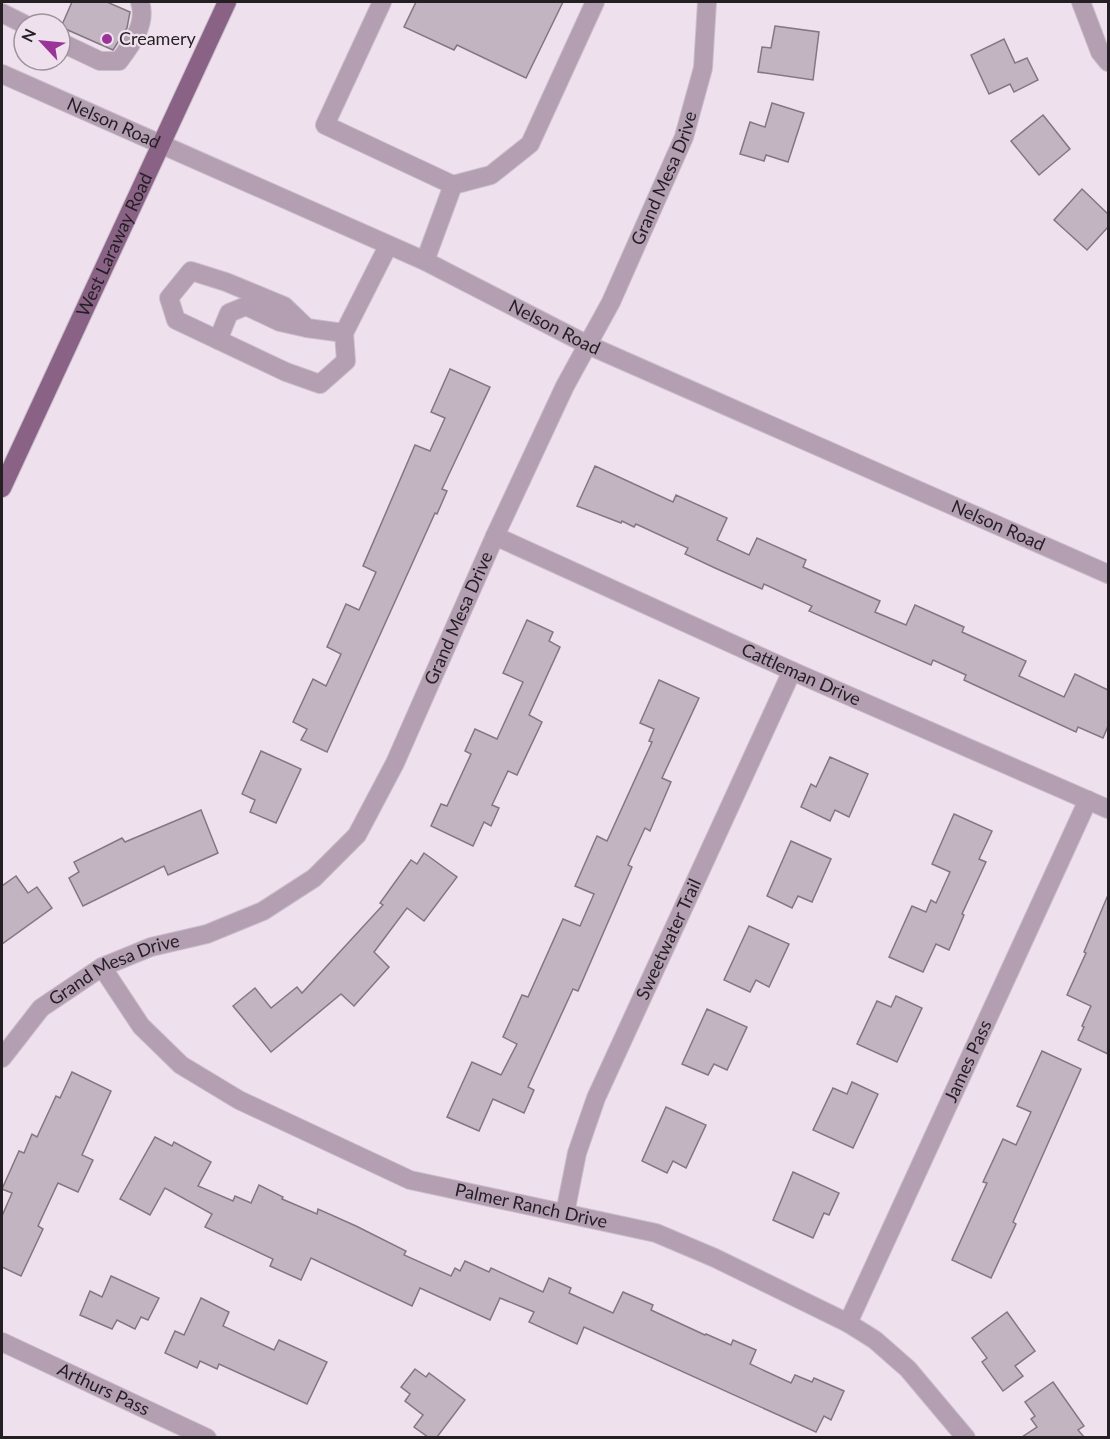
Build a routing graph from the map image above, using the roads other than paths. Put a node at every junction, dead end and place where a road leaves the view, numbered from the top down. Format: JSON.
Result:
{"nodes":[{"id":1,"x":140,"y":2,"type":"edge"},
{"id":2,"x":227,"y":2,"type":"edge"},
{"id":3,"x":382,"y":2,"type":"edge"},
{"id":4,"x":595,"y":2,"type":"edge"},
{"id":5,"x":707,"y":2,"type":"edge"},
{"id":6,"x":1081,"y":2,"type":"edge"},
{"id":7,"x":72,"y":48,"type":"edge"},
{"id":8,"x":1108,"y":62,"type":"edge"},
{"id":9,"x":2,"y":74,"type":"edge"},
{"id":10,"x":161,"y":144,"type":"junction"},
{"id":11,"x":453,"y":185,"type":"junction"},
{"id":12,"x":388,"y":246,"type":"junction"},
{"id":13,"x":425,"y":261,"type":"junction"},
{"id":14,"x":307,"y":328,"type":"junction"},
{"id":15,"x":344,"y":333,"type":"junction"},
{"id":16,"x":218,"y":340,"type":"junction"},
{"id":17,"x":588,"y":345,"type":"junction"},
{"id":18,"x":2,"y":488,"type":"edge"},
{"id":19,"x":495,"y":536,"type":"junction"},
{"id":20,"x":1108,"y":574,"type":"edge"},
{"id":21,"x":792,"y":671,"type":"junction"},
{"id":22,"x":1088,"y":800,"type":"junction"},
{"id":23,"x":1108,"y":809,"type":"edge"},
{"id":24,"x":102,"y":967,"type":"junction"},
{"id":25,"x":2,"y":1058,"type":"edge"},
{"id":26,"x":565,"y":1214,"type":"junction"},
{"id":27,"x":848,"y":1323,"type":"junction"},
{"id":28,"x":2,"y":1342,"type":"edge"},
{"id":29,"x":207,"y":1437,"type":"edge"},
{"id":30,"x":966,"y":1437,"type":"edge"}],
"edges":[{"from":1,"to":7,"type":"street"},
{"from":2,"to":10,"type":"main road","name":"West Laraway Road"},
{"from":3,"to":11,"type":"street"},
{"from":4,"to":11,"type":"street"},
{"from":5,"to":17,"type":"street","name":"Grand Mesa Drive"},
{"from":6,"to":8,"type":"street"},
{"from":9,"to":10,"type":"street","name":"Nelson Road"},
{"from":10,"to":12,"type":"street","name":"Nelson Road"},
{"from":10,"to":18,"type":"main road","name":"West Laraway Road"},
{"from":11,"to":13,"type":"street"},
{"from":12,"to":13,"type":"street","name":"Nelson Road"},
{"from":12,"to":15,"type":"street"},
{"from":13,"to":17,"type":"street","name":"Nelson Road"},
{"from":14,"to":15,"type":"street"},
{"from":14,"to":16,"type":"street"},
{"from":14,"to":16,"type":"street"},
{"from":15,"to":16,"type":"street"},
{"from":17,"to":19,"type":"street","name":"Grand Mesa Drive"},
{"from":17,"to":20,"type":"street","name":"Nelson Road"},
{"from":19,"to":21,"type":"street","name":"Cattleman Drive"},
{"from":19,"to":24,"type":"street","name":"Grand Mesa Drive"},
{"from":21,"to":22,"type":"street","name":"Cattleman Drive"},
{"from":21,"to":26,"type":"street","name":"Sweetwater Trail"},
{"from":22,"to":23,"type":"street","name":"Cattleman Drive"},
{"from":22,"to":27,"type":"street","name":"James Pass"},
{"from":24,"to":25,"type":"street","name":"Grand Mesa Drive"},
{"from":24,"to":26,"type":"street","name":"Palmer Ranch Drive"},
{"from":26,"to":27,"type":"street","name":"Palmer Ranch Drive"},
{"from":27,"to":30,"type":"street","name":"Palmer Ranch Drive"},
{"from":28,"to":29,"type":"street","name":"Arthurs Pass"}]}
